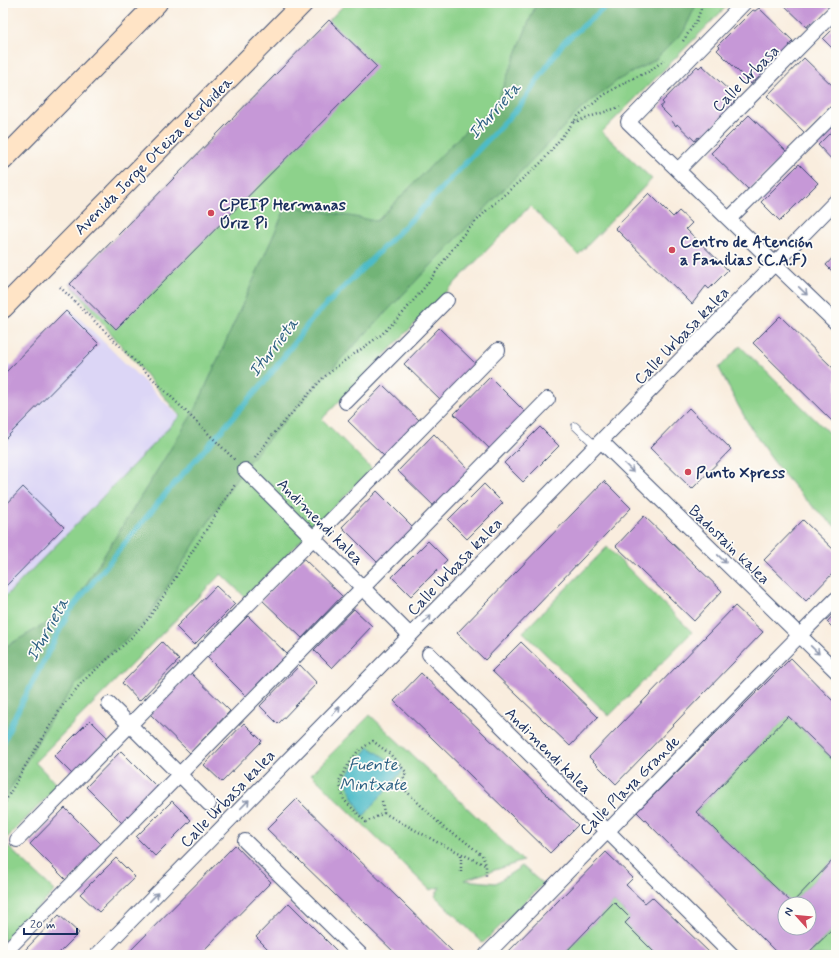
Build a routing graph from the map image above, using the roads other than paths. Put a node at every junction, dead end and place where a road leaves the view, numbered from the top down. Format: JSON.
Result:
{"nodes":[{"id":1,"x":157,"y":3,"type":"edge"},
{"id":2,"x":304,"y":3,"type":"edge"},
{"id":3,"x":744,"y":3,"type":"edge"},
{"id":4,"x":836,"y":10,"type":"edge"},
{"id":5,"x":836,"y":112,"type":"edge"},
{"id":6,"x":3,"y":160,"type":"edge"},
{"id":7,"x":678,"y":170,"type":"junction"},
{"id":8,"x":836,"y":201,"type":"edge"},
{"id":9,"x":729,"y":219,"type":"junction"},
{"id":10,"x":775,"y":264,"type":"junction"},
{"id":11,"x":447,"y":300,"type":"dead end"},
{"id":12,"x":3,"y":308,"type":"edge"},
{"id":13,"x":836,"y":323,"type":"edge"},
{"id":14,"x":498,"y":350,"type":"dead end"},
{"id":15,"x":548,"y":399,"type":"dead end"},
{"id":16,"x":346,"y":402,"type":"dead end"},
{"id":17,"x":575,"y":426,"type":"dead end"},
{"id":18,"x":598,"y":444,"type":"junction"},
{"id":19,"x":246,"y":470,"type":"dead end"},
{"id":20,"x":314,"y":538,"type":"junction"},
{"id":21,"x":363,"y":588,"type":"junction"},
{"id":22,"x":836,"y":599,"type":"edge"},
{"id":23,"x":406,"y":630,"type":"dead end"},
{"id":24,"x":428,"y":654,"type":"dead end"},
{"id":25,"x":836,"y":671,"type":"edge"},
{"id":26,"x":109,"y":704,"type":"dead end"},
{"id":27,"x":130,"y":725,"type":"junction"},
{"id":28,"x":180,"y":774,"type":"junction"},
{"id":29,"x":209,"y":804,"type":"dead end"},
{"id":30,"x":607,"y":832,"type":"junction"},
{"id":31,"x":17,"y":840,"type":"dead end"},
{"id":32,"x":245,"y":840,"type":"dead end"},
{"id":33,"x":8,"y":949,"type":"dead end"},
{"id":34,"x":97,"y":955,"type":"edge"},
{"id":35,"x":362,"y":955,"type":"edge"},
{"id":36,"x":486,"y":955,"type":"edge"},
{"id":37,"x":732,"y":955,"type":"edge"}],
"edges":[{"from":1,"to":6,"type":"street"},
{"from":2,"to":12,"type":"street","name":"Avenida Jorge Oteiza etorbidea"},
{"from":3,"to":7,"type":"street"},
{"from":4,"to":7,"type":"street","name":"Calle Urbasa"},
{"from":5,"to":9,"type":"street"},
{"from":7,"to":9,"type":"street"},
{"from":8,"to":10,"type":"street","name":"Calle Urbasa kalea"},
{"from":9,"to":10,"type":"street"},
{"from":10,"to":13,"type":"street","one_way":true},
{"from":10,"to":18,"type":"street","name":"Calle Urbasa kalea"},
{"from":11,"to":16,"type":"street"},
{"from":14,"to":20,"type":"street"},
{"from":15,"to":21,"type":"street"},
{"from":17,"to":18,"type":"lane"},
{"from":18,"to":25,"type":"street","name":"Badostain kalea","one_way":true},
{"from":34,"to":18,"type":"street","name":"Calle Urbasa kalea","one_way":true},
{"from":19,"to":20,"type":"street","name":"Andimendi kalea"},
{"from":20,"to":21,"type":"street","name":"Andimendi kalea"},
{"from":20,"to":27,"type":"street"},
{"from":21,"to":23,"type":"street","name":"Andimendi kalea"},
{"from":21,"to":28,"type":"street"},
{"from":22,"to":30,"type":"street","name":"Calle Playa Grande"},
{"from":24,"to":30,"type":"street","name":"Andimendi kalea"},
{"from":26,"to":27,"type":"street","name":"Calle Urbasa kalea"},
{"from":27,"to":28,"type":"street","name":"Calle Urbasa kalea"},
{"from":27,"to":31,"type":"street"},
{"from":28,"to":29,"type":"street","name":"Calle Urbasa kalea"},
{"from":28,"to":33,"type":"street"},
{"from":30,"to":36,"type":"street","name":"Calle Playa Grande"},
{"from":30,"to":37,"type":"street","name":"Andimendi kalea"},
{"from":32,"to":35,"type":"street"}]}
